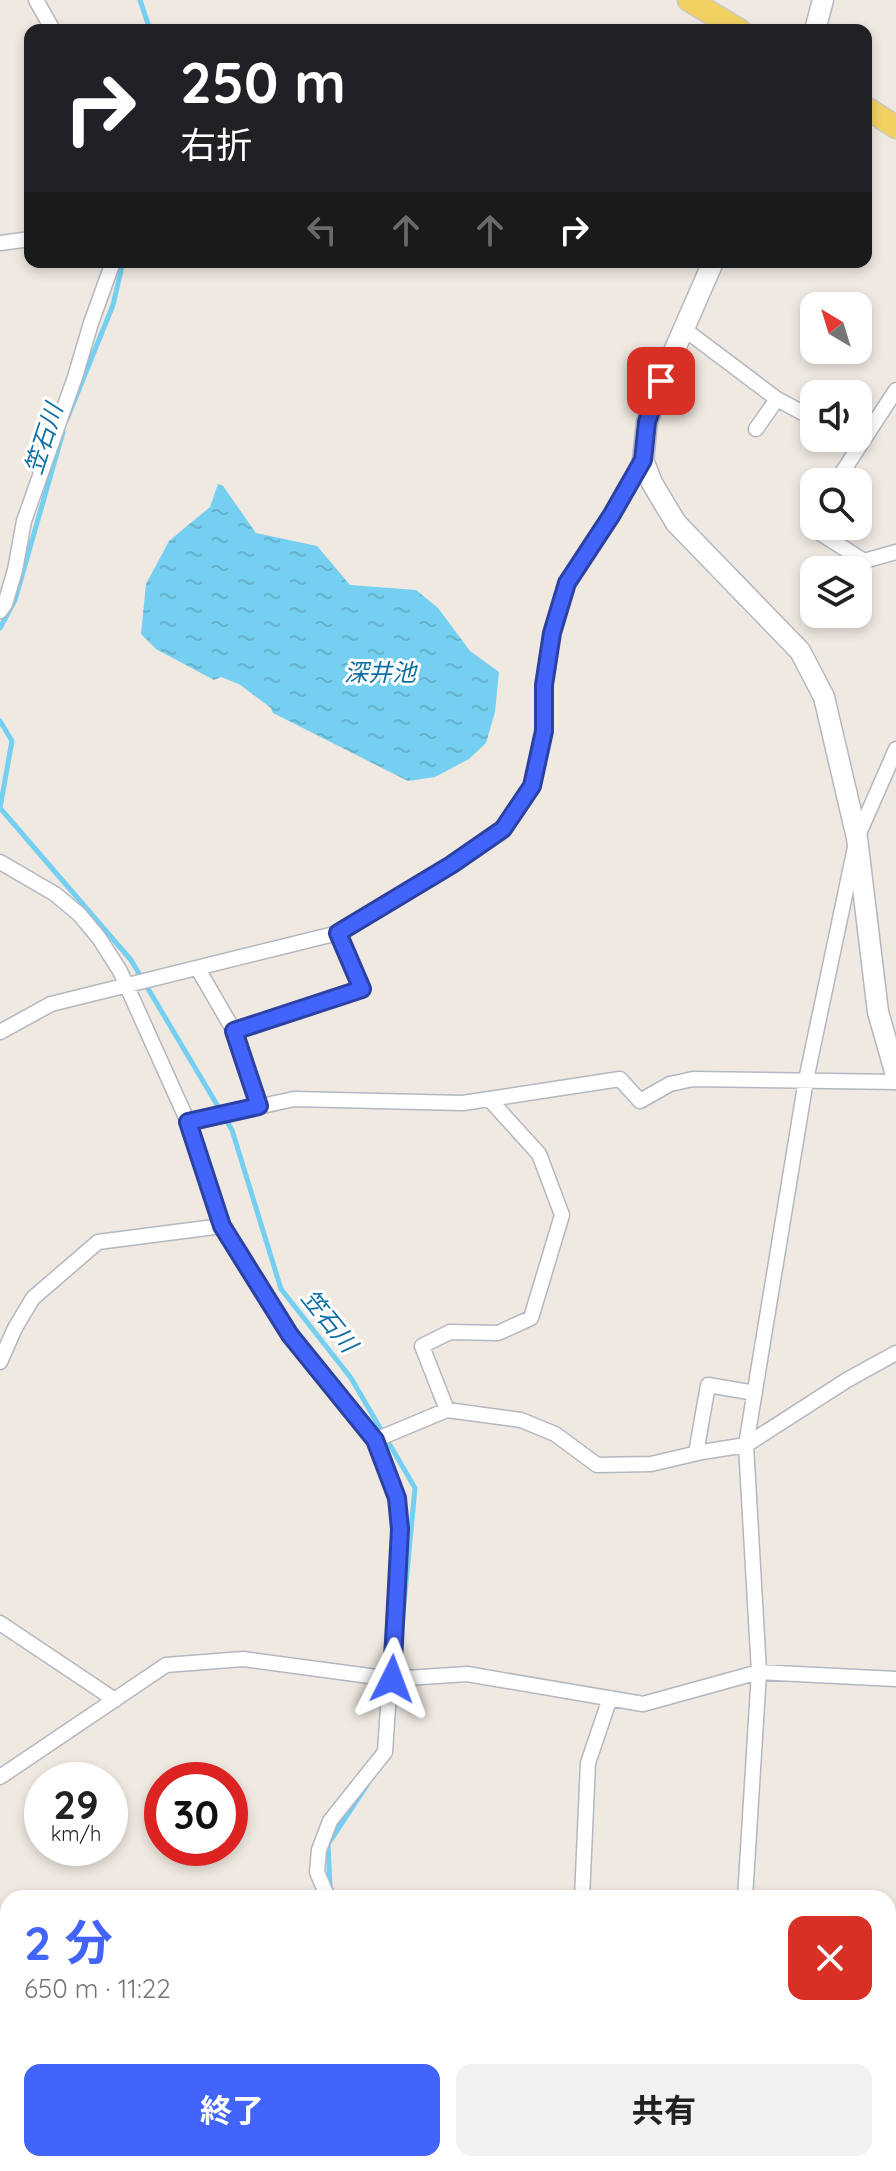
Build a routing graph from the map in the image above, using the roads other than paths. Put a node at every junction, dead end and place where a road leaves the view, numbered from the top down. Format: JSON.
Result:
{"nodes":[{"id":1,"x":36,"y":0,"type":"edge"},
{"id":2,"x":689,"y":0,"type":"edge"},
{"id":3,"x":823,"y":0,"type":"edge"},
{"id":4,"x":50,"y":24,"type":"edge"},
{"id":5,"x":729,"y":24,"type":"edge"},
{"id":6,"x":817,"y":24,"type":"edge"},
{"id":7,"x":872,"y":112,"type":"edge"},
{"id":8,"x":896,"y":127,"type":"edge"},
{"id":9,"x":24,"y":240,"type":"edge"},
{"id":10,"x":0,"y":243,"type":"edge"},
{"id":11,"x":111,"y":268,"type":"edge"},
{"id":12,"x":710,"y":268,"type":"edge"},
{"id":13,"x":684,"y":329,"type":"junction"},
{"id":14,"x":896,"y":390,"type":"edge"},
{"id":15,"x":777,"y":399,"type":"junction"},
{"id":16,"x":800,"y":411,"type":"edge"},
{"id":17,"x":872,"y":420,"type":"edge"},
{"id":18,"x":756,"y":429,"type":"dead end"},
{"id":19,"x":643,"y":460,"type":"junction"},
{"id":20,"x":831,"y":540,"type":"edge"},
{"id":21,"x":896,"y":552,"type":"edge"},
{"id":22,"x":0,"y":611,"type":"edge"},
{"id":23,"x":896,"y":749,"type":"edge"},
{"id":24,"x":857,"y":838,"type":"junction"},
{"id":25,"x":0,"y":862,"type":"edge"},
{"id":26,"x":338,"y":933,"type":"junction"},
{"id":27,"x":198,"y":969,"type":"junction"},
{"id":28,"x":127,"y":987,"type":"junction"},
{"id":29,"x":234,"y":1031,"type":"junction"},
{"id":30,"x":0,"y":1032,"type":"edge"},
{"id":31,"x":896,"y":1075,"type":"edge"},
{"id":32,"x":806,"y":1080,"type":"junction"},
{"id":33,"x":896,"y":1082,"type":"edge"},
{"id":34,"x":490,"y":1100,"type":"junction"},
{"id":35,"x":259,"y":1106,"type":"junction"},
{"id":36,"x":188,"y":1122,"type":"junction"},
{"id":37,"x":222,"y":1226,"type":"junction"},
{"id":38,"x":896,"y":1353,"type":"edge"},
{"id":39,"x":0,"y":1362,"type":"edge"},
{"id":40,"x":755,"y":1393,"type":"junction"},
{"id":41,"x":447,"y":1410,"type":"junction"},
{"id":42,"x":375,"y":1440,"type":"junction"},
{"id":43,"x":746,"y":1445,"type":"junction"},
{"id":44,"x":696,"y":1453,"type":"junction"},
{"id":45,"x":0,"y":1623,"type":"edge"},
{"id":46,"x":759,"y":1672,"type":"junction"},
{"id":47,"x":392,"y":1679,"type":"junction"},
{"id":48,"x":896,"y":1679,"type":"edge"},
{"id":49,"x":610,"y":1698,"type":"junction"},
{"id":50,"x":115,"y":1700,"type":"junction"},
{"id":51,"x":0,"y":1777,"type":"edge"},
{"id":52,"x":325,"y":1890,"type":"edge"},
{"id":53,"x":582,"y":1890,"type":"edge"},
{"id":54,"x":745,"y":1890,"type":"edge"}],
"edges":[{"from":1,"to":4,"type":"street"},
{"from":2,"to":5,"type":"main road"},
{"from":3,"to":6,"type":"street"},
{"from":7,"to":8,"type":"main road"},
{"from":9,"to":10,"type":"street"},
{"from":11,"to":22,"type":"street"},
{"from":12,"to":13,"type":"street"},
{"from":13,"to":15,"type":"street"},
{"from":13,"to":19,"type":"street"},
{"from":14,"to":17,"type":"street"},
{"from":15,"to":16,"type":"street"},
{"from":15,"to":18,"type":"street"},
{"from":19,"to":24,"type":"street"},
{"from":19,"to":26,"type":"street"},
{"from":20,"to":21,"type":"street"},
{"from":23,"to":24,"type":"street"},
{"from":24,"to":31,"type":"street"},
{"from":24,"to":32,"type":"street"},
{"from":25,"to":28,"type":"street"},
{"from":26,"to":27,"type":"street"},
{"from":26,"to":29,"type":"street"},
{"from":27,"to":28,"type":"street"},
{"from":27,"to":29,"type":"street"},
{"from":28,"to":30,"type":"street"},
{"from":28,"to":36,"type":"street"},
{"from":29,"to":35,"type":"street"},
{"from":32,"to":33,"type":"street"},
{"from":32,"to":34,"type":"street"},
{"from":32,"to":40,"type":"street"},
{"from":34,"to":35,"type":"street"},
{"from":34,"to":41,"type":"street"},
{"from":35,"to":36,"type":"street"},
{"from":36,"to":37,"type":"street"},
{"from":37,"to":39,"type":"street"},
{"from":37,"to":42,"type":"street"},
{"from":38,"to":43,"type":"street"},
{"from":40,"to":43,"type":"street"},
{"from":40,"to":44,"type":"street"},
{"from":41,"to":42,"type":"street"},
{"from":41,"to":44,"type":"street"},
{"from":42,"to":47,"type":"street"},
{"from":43,"to":44,"type":"street"},
{"from":43,"to":46,"type":"street"},
{"from":45,"to":50,"type":"street"},
{"from":46,"to":48,"type":"street"},
{"from":46,"to":49,"type":"street"},
{"from":46,"to":54,"type":"street"},
{"from":47,"to":49,"type":"street"},
{"from":47,"to":50,"type":"street"},
{"from":47,"to":52,"type":"street"},
{"from":49,"to":53,"type":"street"},
{"from":50,"to":51,"type":"street"}]}
